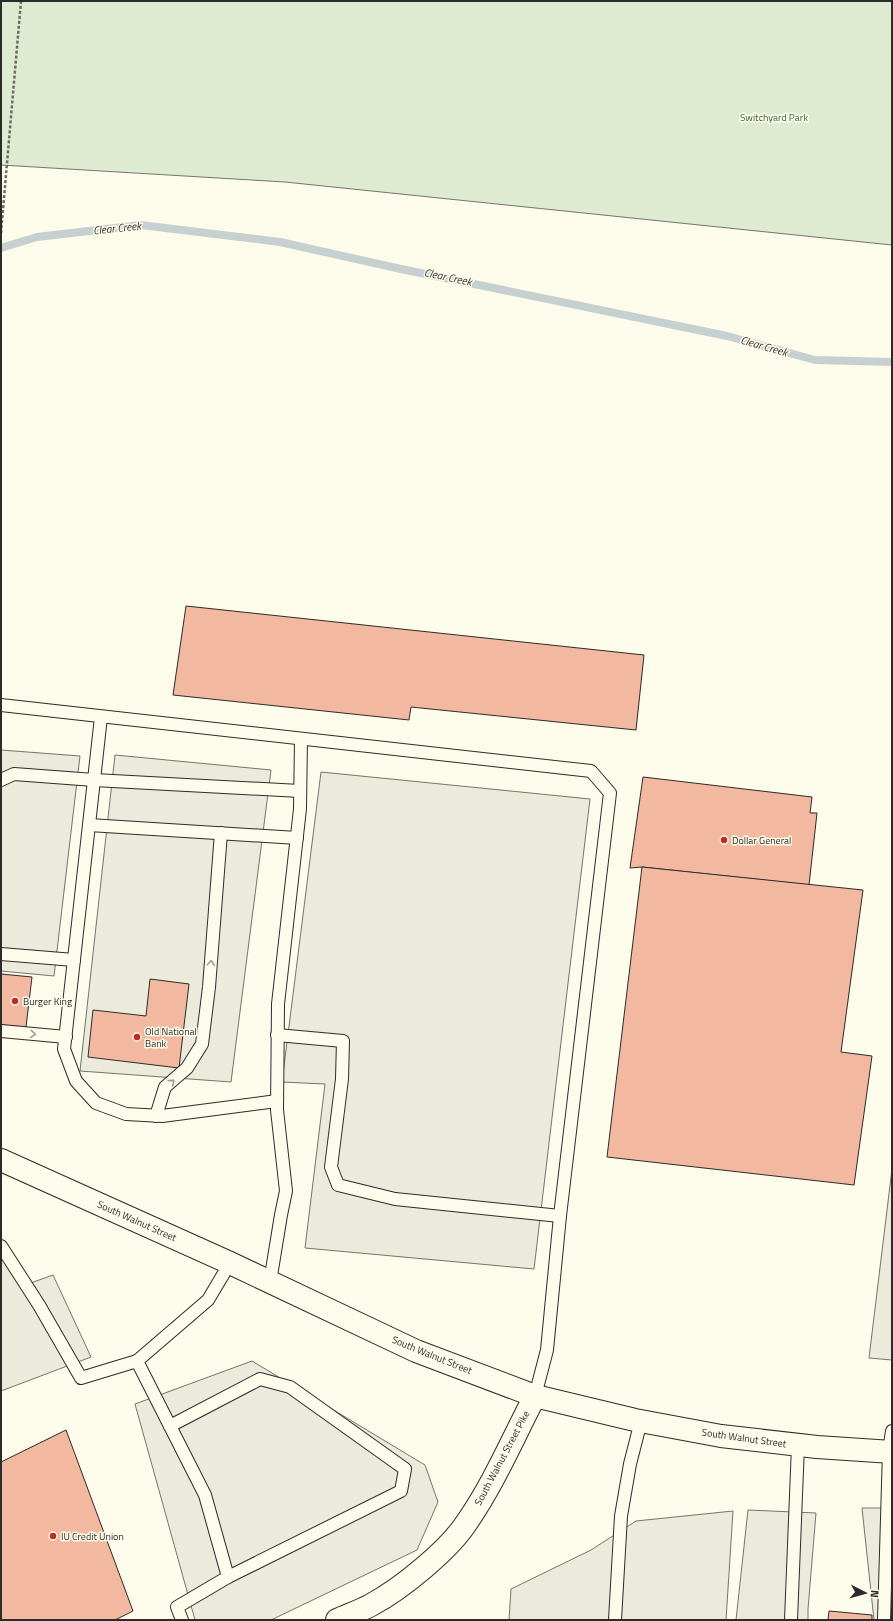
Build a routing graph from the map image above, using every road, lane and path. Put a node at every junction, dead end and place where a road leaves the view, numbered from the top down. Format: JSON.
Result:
{"nodes":[{"id":1,"x":20,"y":1,"type":"edge"},
{"id":2,"x":1,"y":234,"type":"edge"},
{"id":3,"x":1,"y":705,"type":"edge"},
{"id":4,"x":101,"y":717,"type":"junction"},
{"id":5,"x":301,"y":739,"type":"junction"},
{"id":6,"x":1,"y":773,"type":"edge"},
{"id":7,"x":14,"y":774,"type":"junction"},
{"id":8,"x":1,"y":780,"type":"edge"},
{"id":9,"x":94,"y":780,"type":"junction"},
{"id":10,"x":300,"y":791,"type":"junction"},
{"id":11,"x":89,"y":825,"type":"junction"},
{"id":12,"x":221,"y":833,"type":"junction"},
{"id":13,"x":297,"y":838,"type":"junction"},
{"id":14,"x":1,"y":954,"type":"edge"},
{"id":15,"x":74,"y":960,"type":"junction"},
{"id":16,"x":1,"y":1031,"type":"edge"},
{"id":17,"x":277,"y":1035,"type":"junction"},
{"id":18,"x":66,"y":1037,"type":"junction"},
{"id":19,"x":277,"y":1101,"type":"junction"},
{"id":20,"x":156,"y":1116,"type":"junction"},
{"id":21,"x":1,"y":1160,"type":"edge"},
{"id":22,"x":560,"y":1216,"type":"junction"},
{"id":23,"x":1,"y":1246,"type":"edge"},
{"id":24,"x":230,"y":1263,"type":"junction"},
{"id":25,"x":270,"y":1282,"type":"junction"},
{"id":26,"x":137,"y":1361,"type":"junction"},
{"id":27,"x":535,"y":1396,"type":"junction"},
{"id":28,"x":641,"y":1421,"type":"junction"},
{"id":29,"x":170,"y":1426,"type":"junction"},
{"id":30,"x":798,"y":1445,"type":"junction"},
{"id":31,"x":891,"y":1445,"type":"edge"},
{"id":32,"x":228,"y":1577,"type":"junction"},
{"id":33,"x":182,"y":1620,"type":"edge"},
{"id":34,"x":337,"y":1620,"type":"edge"},
{"id":35,"x":614,"y":1620,"type":"edge"},
{"id":36,"x":791,"y":1620,"type":"edge"},
{"id":37,"x":884,"y":1620,"type":"edge"}],
"edges":[{"from":1,"to":2,"type":"path"},
{"from":3,"to":4,"type":"lane"},
{"from":4,"to":5,"type":"lane"},
{"from":4,"to":9,"type":"lane"},
{"from":5,"to":10,"type":"lane"},
{"from":5,"to":22,"type":"lane"},
{"from":6,"to":7,"type":"lane"},
{"from":7,"to":8,"type":"lane"},
{"from":7,"to":9,"type":"lane"},
{"from":9,"to":10,"type":"lane"},
{"from":9,"to":11,"type":"lane"},
{"from":10,"to":13,"type":"lane"},
{"from":11,"to":12,"type":"lane"},
{"from":11,"to":15,"type":"lane"},
{"from":12,"to":13,"type":"lane"},
{"from":20,"to":12,"type":"lane","one_way":true},
{"from":13,"to":17,"type":"lane"},
{"from":14,"to":15,"type":"lane"},
{"from":15,"to":18,"type":"lane"},
{"from":16,"to":18,"type":"lane","one_way":true},
{"from":17,"to":19,"type":"lane"},
{"from":17,"to":22,"type":"lane"},
{"from":18,"to":20,"type":"lane"},
{"from":19,"to":20,"type":"lane"},
{"from":19,"to":25,"type":"lane"},
{"from":21,"to":24,"type":"main road","name":"South Walnut Street"},
{"from":22,"to":27,"type":"lane"},
{"from":23,"to":26,"type":"lane"},
{"from":24,"to":25,"type":"main road","name":"South Walnut Street"},
{"from":24,"to":26,"type":"lane"},
{"from":25,"to":27,"type":"main road","name":"South Walnut Street"},
{"from":26,"to":29,"type":"lane"},
{"from":27,"to":28,"type":"main road","name":"South Walnut Street"},
{"from":27,"to":34,"type":"main road","name":"South Walnut Street Pike"},
{"from":28,"to":30,"type":"main road","name":"South Walnut Street"},
{"from":28,"to":35,"type":"lane"},
{"from":29,"to":32,"type":"lane"},
{"from":29,"to":32,"type":"lane"},
{"from":30,"to":31,"type":"main road","name":"South Walnut Street"},
{"from":30,"to":36,"type":"lane"},
{"from":31,"to":37,"type":"lane"},
{"from":32,"to":33,"type":"lane"}]}
